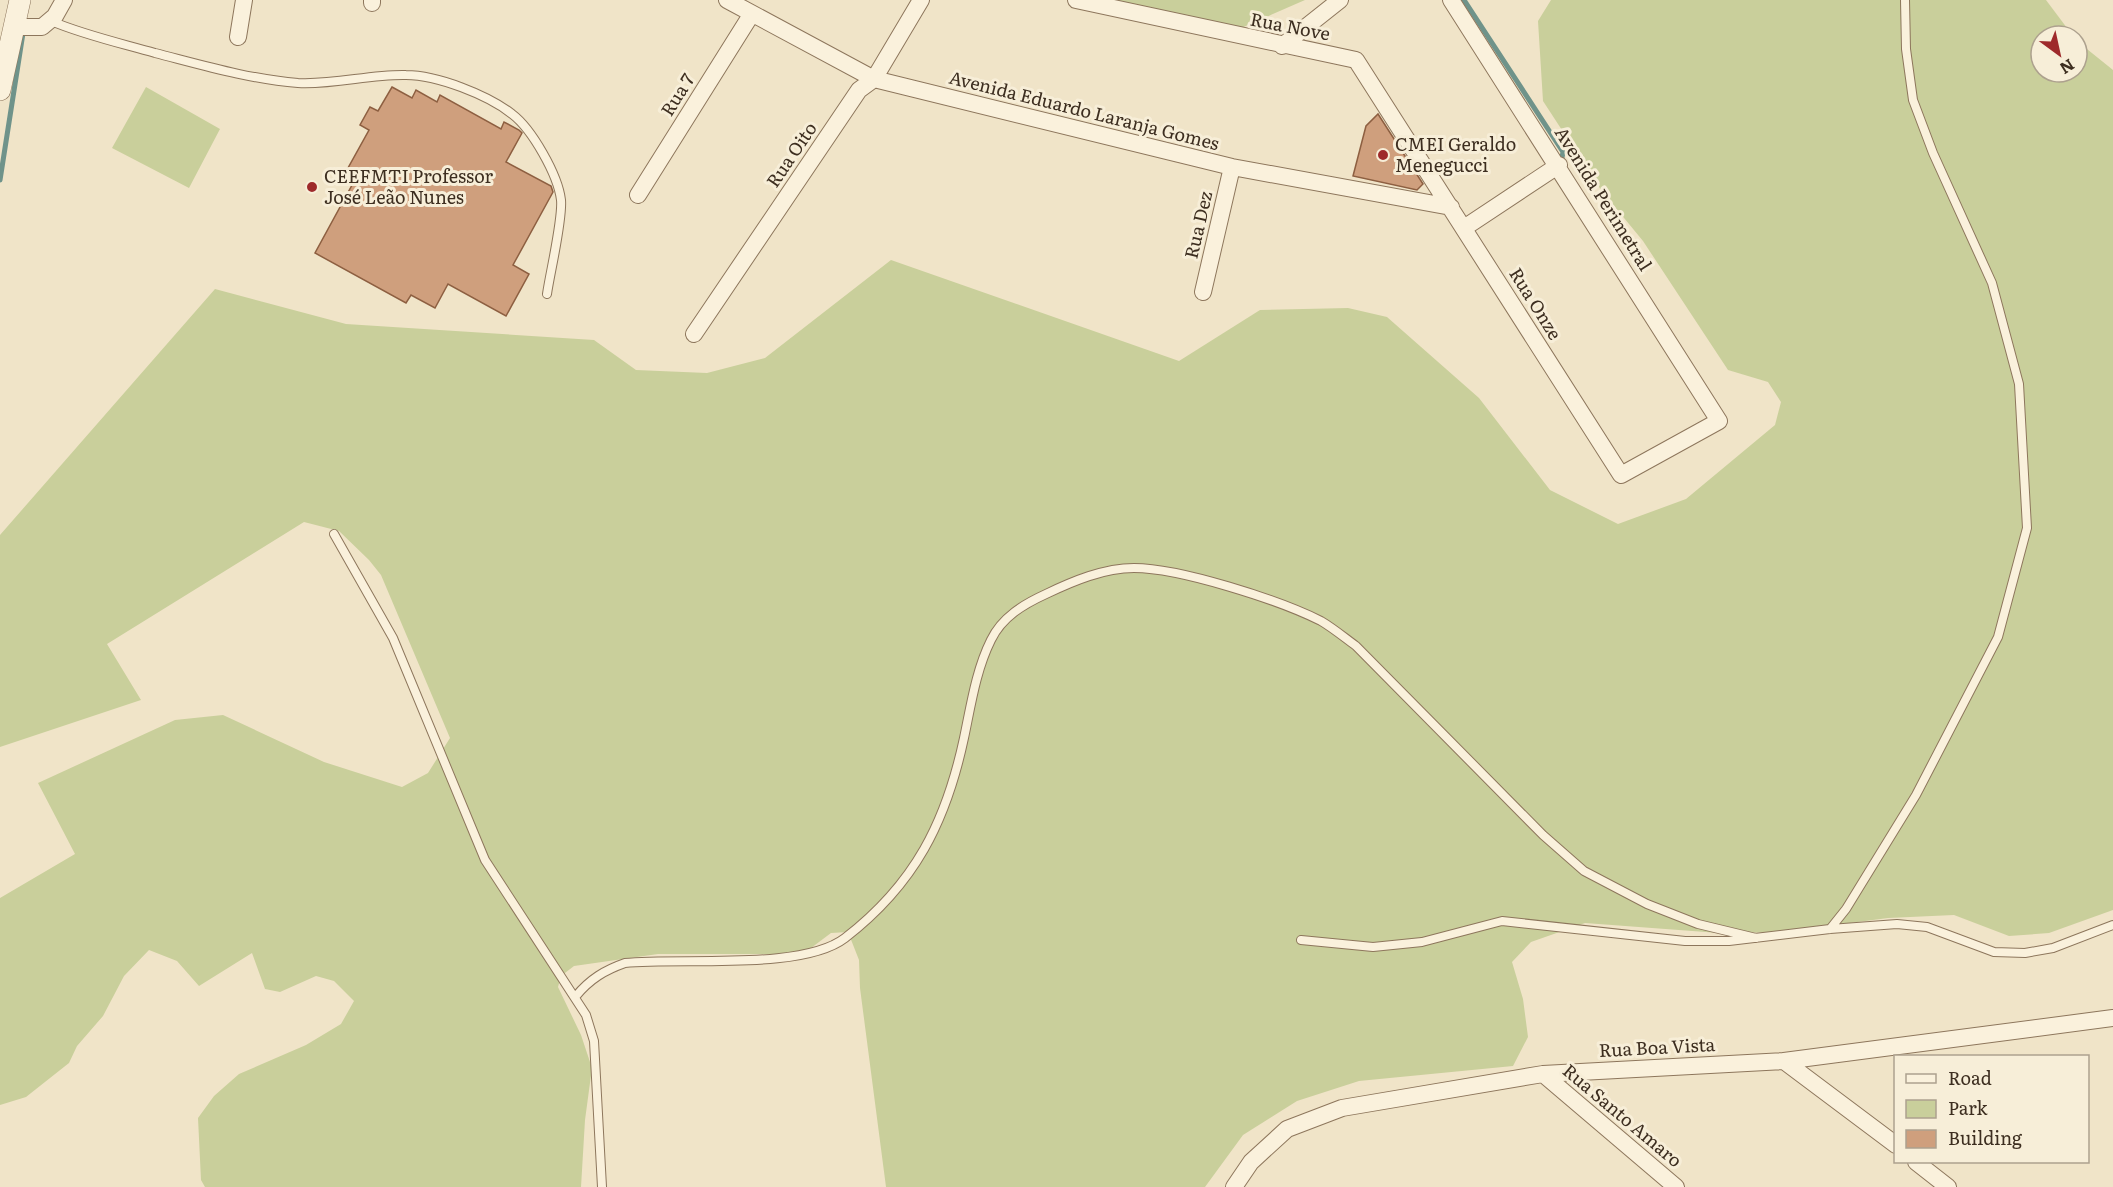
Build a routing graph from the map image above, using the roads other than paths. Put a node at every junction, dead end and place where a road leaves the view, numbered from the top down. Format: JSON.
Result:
{"nodes":[{"id":1,"x":20,"y":0,"type":"edge"},
{"id":2,"x":64,"y":0,"type":"edge"},
{"id":3,"x":244,"y":0,"type":"edge"},
{"id":4,"x":727,"y":0,"type":"edge"},
{"id":5,"x":921,"y":0,"type":"edge"},
{"id":6,"x":1076,"y":0,"type":"edge"},
{"id":7,"x":1340,"y":0,"type":"edge"},
{"id":8,"x":1451,"y":0,"type":"edge"},
{"id":9,"x":1905,"y":0,"type":"edge"},
{"id":10,"x":751,"y":15,"type":"junction"},
{"id":11,"x":51,"y":21,"type":"junction"},
{"id":12,"x":15,"y":27,"type":"junction"},
{"id":13,"x":238,"y":37,"type":"dead end"},
{"id":14,"x":1282,"y":46,"type":"junction"},
{"id":15,"x":1356,"y":60,"type":"joint"},
{"id":16,"x":874,"y":79,"type":"junction"},
{"id":17,"x":0,"y":90,"type":"edge"},
{"id":18,"x":1559,"y":165,"type":"junction"},
{"id":19,"x":1232,"y":167,"type":"junction"},
{"id":20,"x":638,"y":195,"type":"dead end"},
{"id":21,"x":1451,"y":207,"type":"junction"},
{"id":22,"x":1464,"y":228,"type":"junction"},
{"id":23,"x":1203,"y":292,"type":"dead end"},
{"id":24,"x":547,"y":294,"type":"dead end"},
{"id":25,"x":694,"y":334,"type":"dead end"},
{"id":26,"x":1719,"y":421,"type":"joint"},
{"id":27,"x":334,"y":534,"type":"dead end"},
{"id":28,"x":2113,"y":925,"type":"edge"},
{"id":29,"x":1830,"y":928,"type":"junction"},
{"id":30,"x":1756,"y":938,"type":"junction"},
{"id":31,"x":1301,"y":940,"type":"dead end"},
{"id":32,"x":576,"y":996,"type":"junction"},
{"id":33,"x":2113,"y":1018,"type":"edge"},
{"id":34,"x":1784,"y":1061,"type":"junction"},
{"id":35,"x":1543,"y":1074,"type":"junction"},
{"id":36,"x":1894,"y":1144,"type":"edge"},
{"id":37,"x":1918,"y":1163,"type":"edge"},
{"id":38,"x":602,"y":1187,"type":"edge"},
{"id":39,"x":1234,"y":1187,"type":"edge"},
{"id":40,"x":1676,"y":1187,"type":"edge"},
{"id":41,"x":1948,"y":1187,"type":"edge"}],
"edges":[{"from":1,"to":12,"type":"street"},
{"from":2,"to":11,"type":"street"},
{"from":3,"to":13,"type":"street"},
{"from":4,"to":10,"type":"street","name":"Avenida Eduardo Laranja Gomes"},
{"from":5,"to":16,"type":"street","name":"Rua Oito"},
{"from":6,"to":14,"type":"street","name":"Rua Nove"},
{"from":7,"to":14,"type":"street"},
{"from":8,"to":18,"type":"street","name":"Avenida Perimetral"},
{"from":9,"to":29,"type":"lane"},
{"from":10,"to":16,"type":"street","name":"Avenida Eduardo Laranja Gomes"},
{"from":10,"to":20,"type":"street","name":"Rua 7"},
{"from":11,"to":12,"type":"street"},
{"from":11,"to":24,"type":"lane"},
{"from":12,"to":17,"type":"street"},
{"from":14,"to":15,"type":"street","name":"Rua Nove"},
{"from":15,"to":21,"type":"street","name":"Rua Onze"},
{"from":16,"to":19,"type":"street","name":"Avenida Eduardo Laranja Gomes"},
{"from":16,"to":25,"type":"street","name":"Rua Oito"},
{"from":18,"to":22,"type":"street"},
{"from":18,"to":26,"type":"street","name":"Avenida Perimetral"},
{"from":19,"to":21,"type":"street","name":"Avenida Eduardo Laranja Gomes"},
{"from":19,"to":23,"type":"street","name":"Rua Dez"},
{"from":21,"to":22,"type":"street","name":"Rua Onze"},
{"from":22,"to":26,"type":"street","name":"Rua Onze"},
{"from":27,"to":32,"type":"lane"},
{"from":28,"to":29,"type":"lane"},
{"from":29,"to":30,"type":"lane"},
{"from":30,"to":31,"type":"lane"},
{"from":30,"to":32,"type":"lane"},
{"from":32,"to":38,"type":"lane"},
{"from":33,"to":34,"type":"street","name":"Rua Boa Vista"},
{"from":34,"to":35,"type":"street","name":"Rua Boa Vista"},
{"from":34,"to":36,"type":"street"},
{"from":35,"to":39,"type":"street","name":"Rua Boa Vista"},
{"from":35,"to":40,"type":"street","name":"Rua Santo Amaro"},
{"from":37,"to":41,"type":"street"}]}
